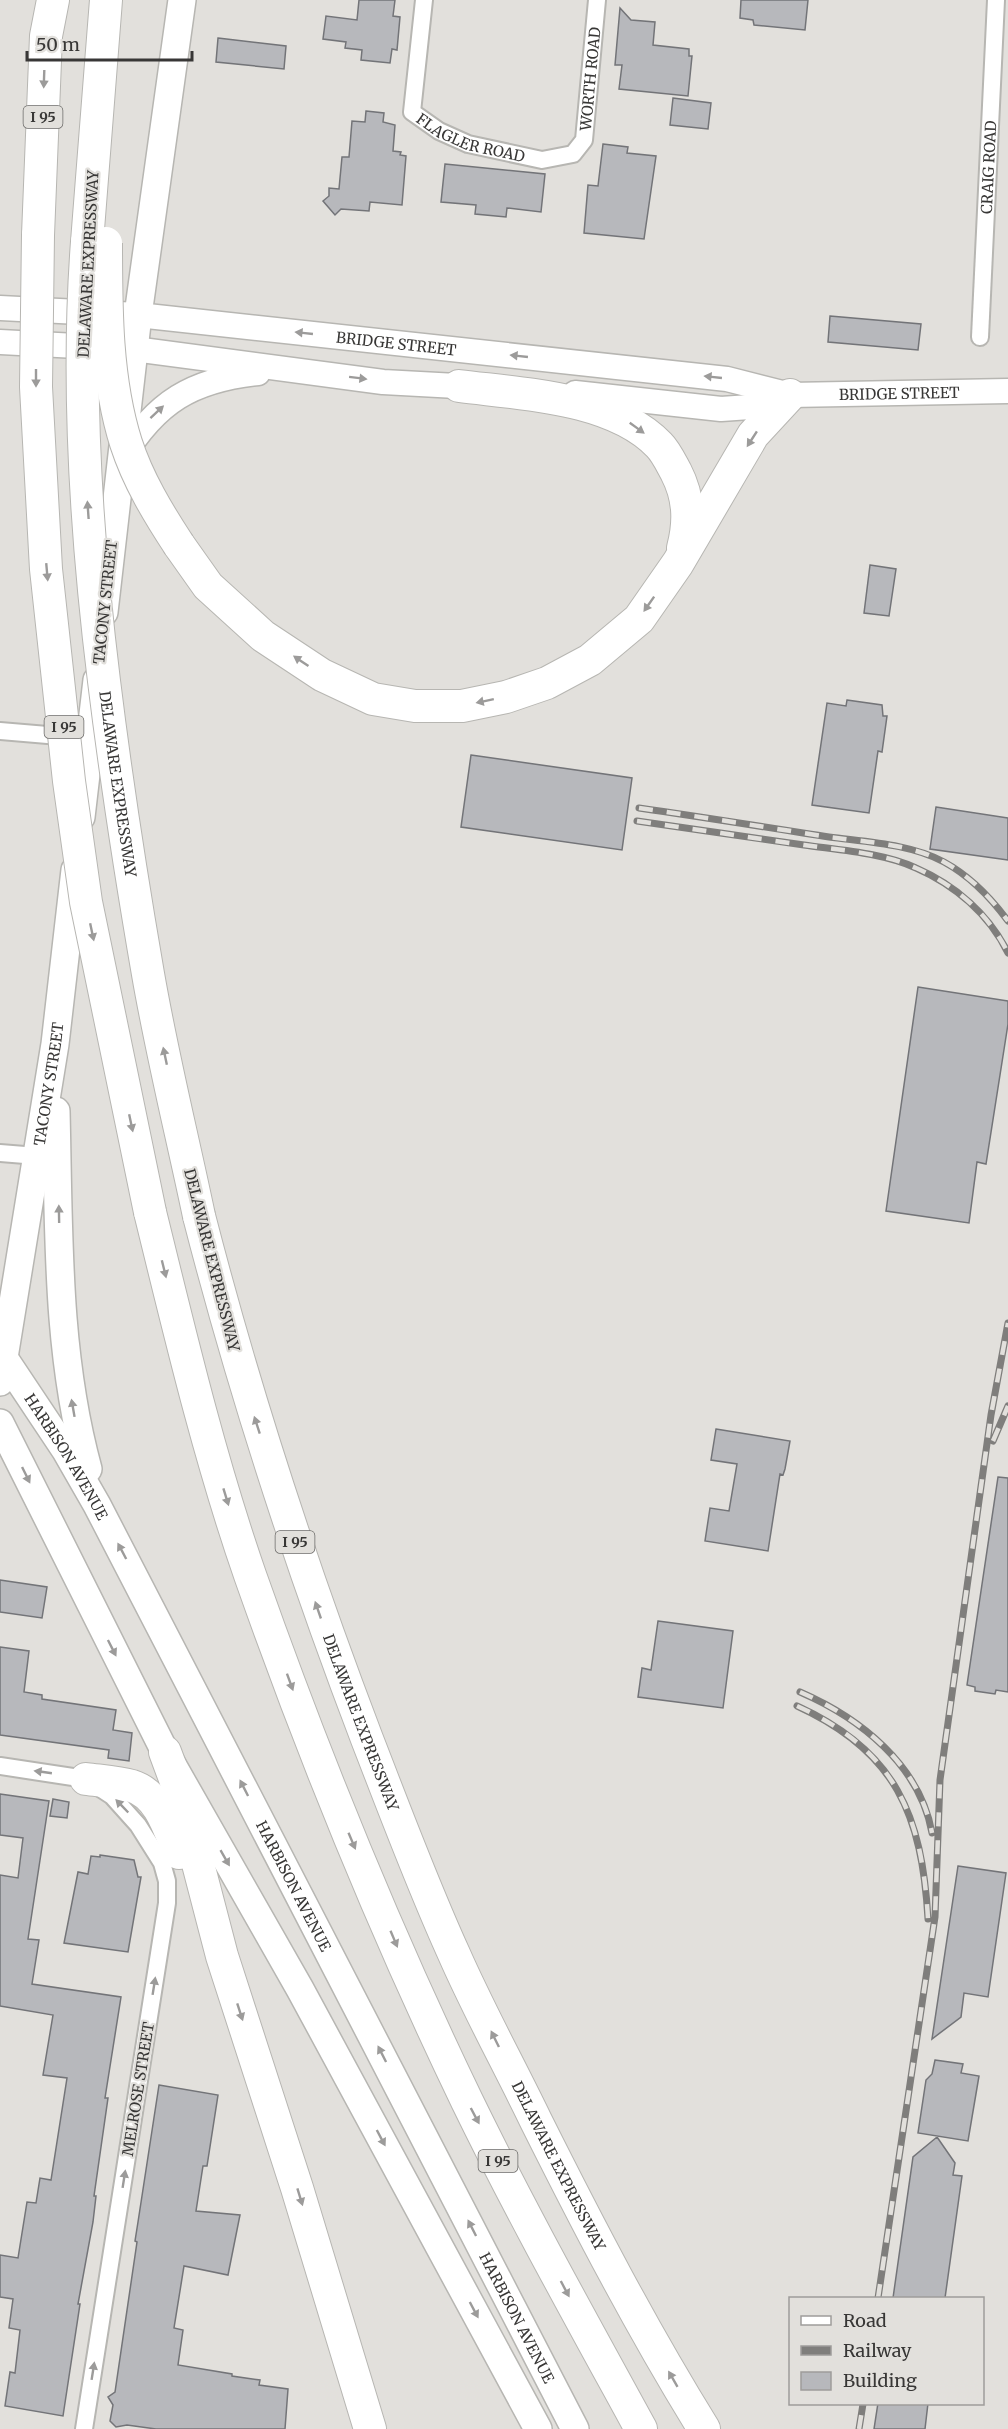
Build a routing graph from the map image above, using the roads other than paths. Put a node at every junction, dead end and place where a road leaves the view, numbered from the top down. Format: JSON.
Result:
{"nodes":[{"id":1,"x":53,"y":0,"type":"edge"},
{"id":2,"x":182,"y":0,"type":"edge"},
{"id":3,"x":424,"y":0,"type":"edge"},
{"id":4,"x":597,"y":0,"type":"edge"},
{"id":5,"x":996,"y":0,"type":"edge"},
{"id":6,"x":105,"y":6,"type":"edge"},
{"id":7,"x":573,"y":154,"type":"joint"},
{"id":8,"x":96,"y":238,"type":"junction"},
{"id":9,"x":0,"y":308,"type":"edge"},
{"id":10,"x":138,"y":315,"type":"junction"},
{"id":11,"x":980,"y":337,"type":"dead end"},
{"id":12,"x":0,"y":342,"type":"edge"},
{"id":13,"x":134,"y":349,"type":"junction"},
{"id":14,"x":300,"y":371,"type":"junction"},
{"id":15,"x":459,"y":386,"type":"junction"},
{"id":16,"x":1008,"y":391,"type":"edge"},
{"id":17,"x":790,"y":395,"type":"junction"},
{"id":18,"x":122,"y":458,"type":"junction"},
{"id":19,"x":678,"y":563,"type":"junction"},
{"id":20,"x":0,"y":731,"type":"edge"},
{"id":21,"x":90,"y":739,"type":"junction"},
{"id":22,"x":55,"y":1044,"type":"junction"},
{"id":23,"x":0,"y":1153,"type":"edge"},
{"id":24,"x":37,"y":1156,"type":"junction"},
{"id":25,"x":1,"y":1364,"type":"edge"},
{"id":26,"x":0,"y":1423,"type":"edge"},
{"id":27,"x":97,"y":1505,"type":"junction"},
{"id":28,"x":165,"y":1752,"type":"junction"},
{"id":29,"x":0,"y":1766,"type":"edge"},
{"id":30,"x":86,"y":1779,"type":"junction"},
{"id":31,"x":222,"y":1956,"type":"junction"},
{"id":32,"x":367,"y":2420,"type":"edge"},
{"id":33,"x":84,"y":2429,"type":"edge"},
{"id":34,"x":538,"y":2429,"type":"edge"},
{"id":35,"x":575,"y":2429,"type":"edge"},
{"id":36,"x":641,"y":2429,"type":"edge"},
{"id":37,"x":704,"y":2429,"type":"edge"}],
"edges":[{"from":1,"to":36,"type":"highway","number":"I 95","one_way":true,"bridge":true},
{"from":2,"to":10,"type":"main road","name":"TACONY STREET"},
{"from":3,"to":7,"type":"street","name":"FLAGLER ROAD"},
{"from":4,"to":7,"type":"street","name":"WORTH ROAD"},
{"from":5,"to":11,"type":"street","name":"CRAIG ROAD"},
{"from":6,"to":8,"type":"highway"},
{"from":19,"to":8,"type":"highway","one_way":true,"bridge":true},
{"from":37,"to":8,"type":"highway","name":"DELAWARE EXPRESSWAY","number":"I 95","one_way":true,"bridge":true},
{"from":9,"to":10,"type":"main road","name":"BRIDGE STREET"},
{"from":10,"to":13,"type":"main road","name":"TACONY STREET"},
{"from":17,"to":10,"type":"main road","name":"BRIDGE STREET","one_way":true},
{"from":12,"to":13,"type":"main road","name":"BRIDGE STREET"},
{"from":13,"to":14,"type":"main road","name":"BRIDGE STREET"},
{"from":13,"to":18,"type":"main road","name":"TACONY STREET"},
{"from":14,"to":15,"type":"main road","name":"BRIDGE STREET","one_way":true},
{"from":18,"to":14,"type":"main road","one_way":true},
{"from":15,"to":17,"type":"main road","name":"BRIDGE STREET"},
{"from":15,"to":19,"type":"highway","one_way":true},
{"from":16,"to":17,"type":"main road","name":"BRIDGE STREET"},
{"from":17,"to":19,"type":"highway","one_way":true},
{"from":18,"to":21,"type":"main road","name":"TACONY STREET"},
{"from":20,"to":21,"type":"street"},
{"from":21,"to":22,"type":"main road","name":"TACONY STREET"},
{"from":22,"to":24,"type":"main road","name":"TACONY STREET"},
{"from":27,"to":22,"type":"main road","one_way":true},
{"from":23,"to":24,"type":"street"},
{"from":24,"to":25,"type":"main road","name":"TACONY STREET"},
{"from":25,"to":27,"type":"main road","name":"HARBISON AVENUE"},
{"from":26,"to":28,"type":"main road","one_way":true},
{"from":35,"to":27,"type":"main road","name":"HARBISON AVENUE","one_way":true},
{"from":28,"to":31,"type":"highway"},
{"from":28,"to":34,"type":"main road","one_way":true},
{"from":30,"to":29,"type":"street","one_way":true},
{"from":30,"to":31,"type":"highway"},
{"from":33,"to":30,"type":"street","name":"MELROSE STREET","one_way":true},
{"from":31,"to":32,"type":"highway","one_way":true}]}
